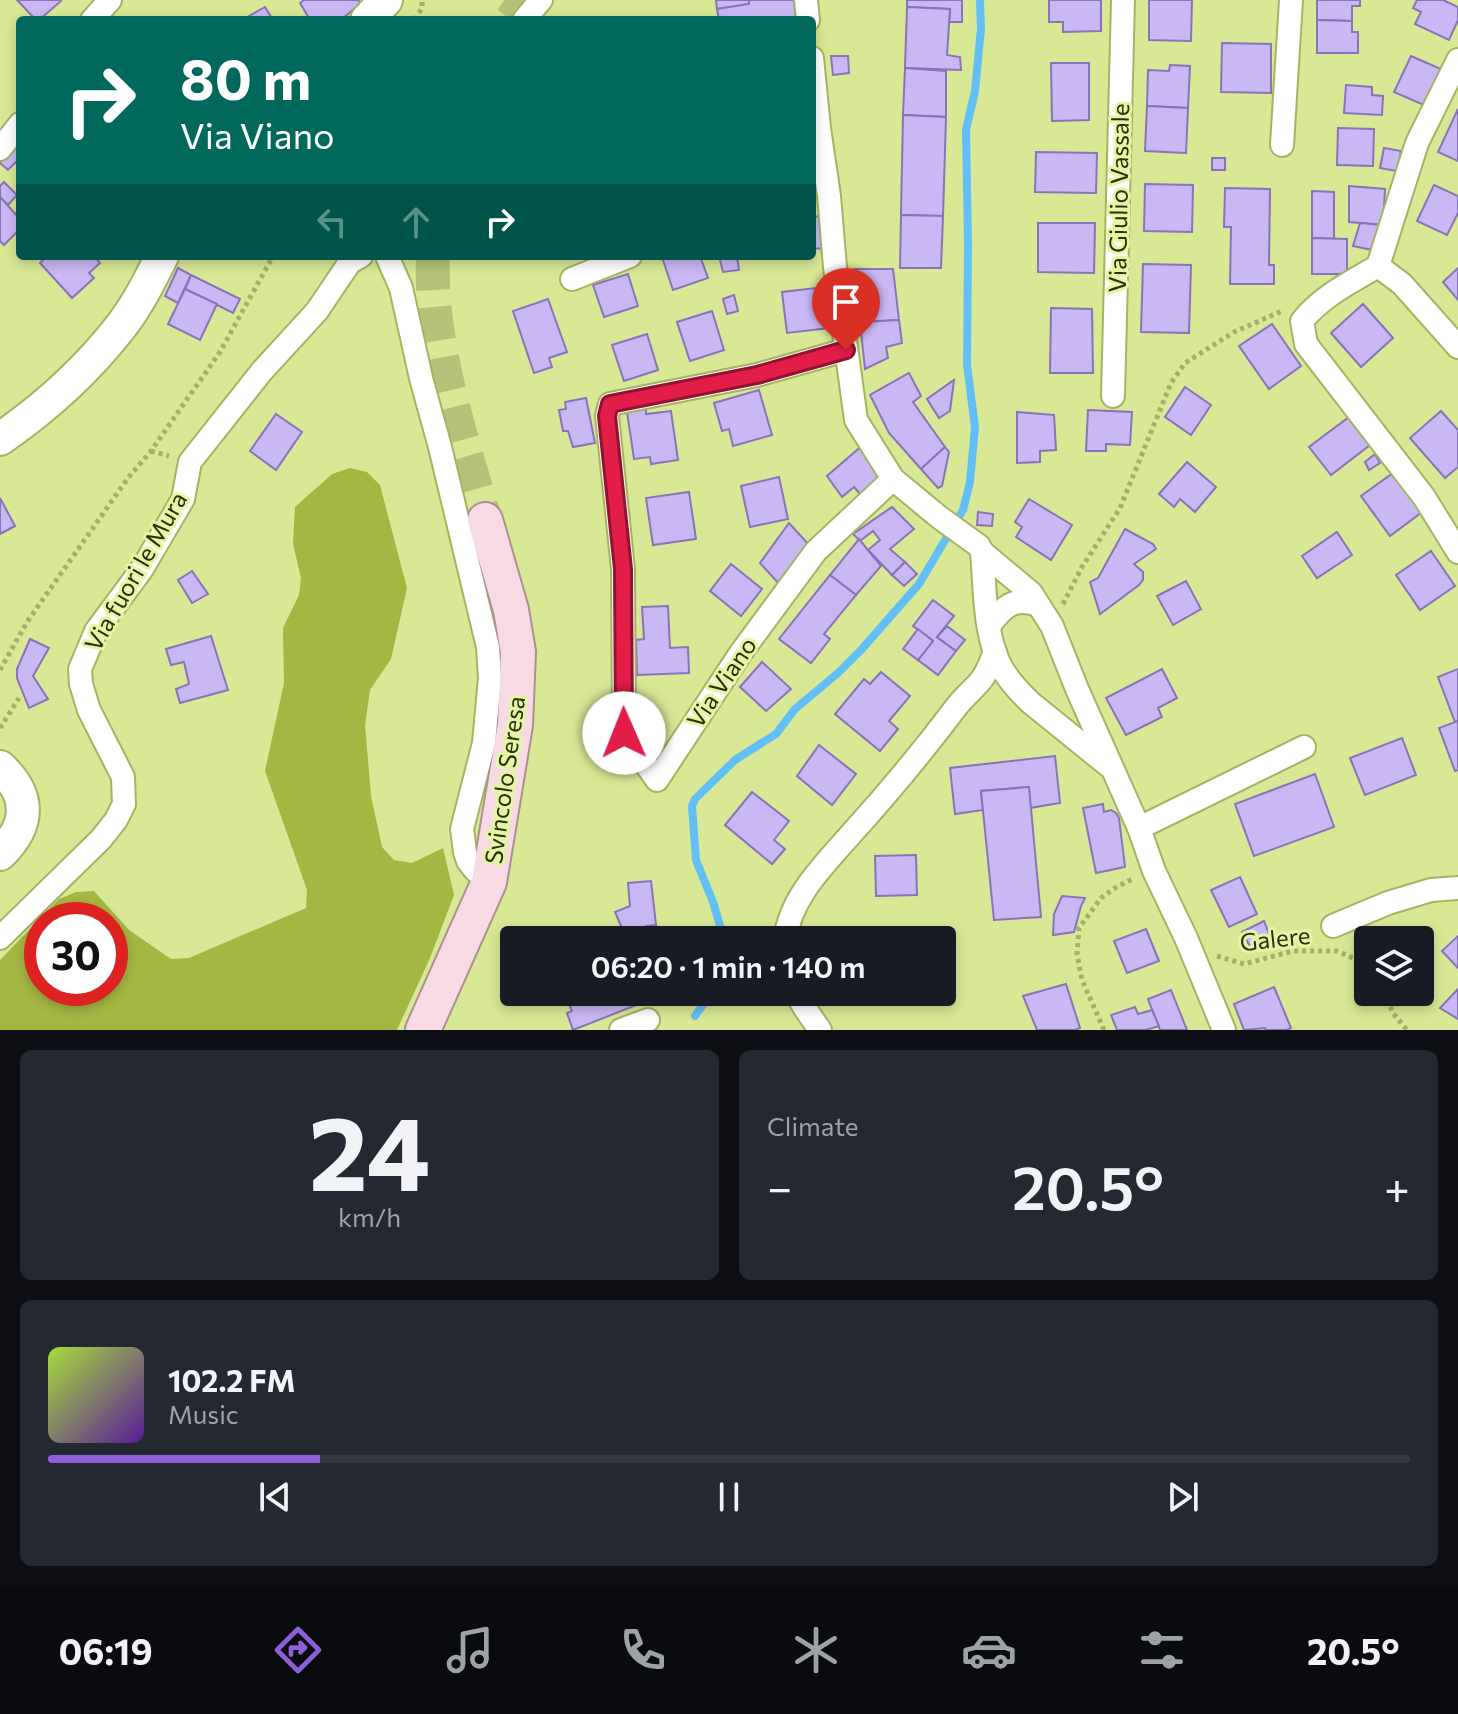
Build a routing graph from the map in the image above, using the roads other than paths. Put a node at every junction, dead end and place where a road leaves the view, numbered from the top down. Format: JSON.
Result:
{"nodes":[{"id":1,"x":110,"y":0,"type":"edge"},
{"id":2,"x":386,"y":0,"type":"edge"},
{"id":3,"x":541,"y":0,"type":"edge"},
{"id":4,"x":1123,"y":0,"type":"edge"},
{"id":5,"x":1291,"y":0,"type":"edge"},
{"id":6,"x":96,"y":16,"type":"edge"},
{"id":7,"x":371,"y":16,"type":"edge"},
{"id":8,"x":527,"y":16,"type":"edge"},
{"id":9,"x":1458,"y":60,"type":"edge"},
{"id":10,"x":816,"y":98,"type":"edge"},
{"id":11,"x":16,"y":129,"type":"edge"},
{"id":12,"x":1282,"y":145,"type":"dead end"},
{"id":13,"x":0,"y":149,"type":"edge"},
{"id":14,"x":820,"y":198,"type":"edge"},
{"id":15,"x":160,"y":260,"type":"edge"},
{"id":16,"x":354,"y":260,"type":"edge"},
{"id":17,"x":389,"y":260,"type":"edge"},
{"id":18,"x":620,"y":260,"type":"edge"},
{"id":19,"x":1378,"y":266,"type":"junction"},
{"id":20,"x":572,"y":279,"type":"dead end"},
{"id":21,"x":1458,"y":347,"type":"edge"},
{"id":22,"x":846,"y":350,"type":"junction"},
{"id":23,"x":1113,"y":396,"type":"dead end"},
{"id":24,"x":0,"y":439,"type":"edge"},
{"id":25,"x":893,"y":479,"type":"junction"},
{"id":26,"x":485,"y":520,"type":"tunnel mouth"},
{"id":27,"x":975,"y":546,"type":"junction"},
{"id":28,"x":1458,"y":552,"type":"edge"},
{"id":29,"x":1038,"y":605,"type":"junction"},
{"id":30,"x":989,"y":626,"type":"junction"},
{"id":31,"x":995,"y":652,"type":"junction"},
{"id":32,"x":1075,"y":686,"type":"junction"},
{"id":33,"x":1019,"y":691,"type":"junction"},
{"id":34,"x":962,"y":699,"type":"junction"},
{"id":35,"x":1042,"y":712,"type":"junction"},
{"id":36,"x":1304,"y":747,"type":"dead end"},
{"id":37,"x":0,"y":767,"type":"edge"},
{"id":38,"x":1113,"y":769,"type":"junction"},
{"id":39,"x":1139,"y":828,"type":"junction"},
{"id":40,"x":0,"y":854,"type":"edge"},
{"id":41,"x":489,"y":882,"type":"junction"},
{"id":42,"x":1458,"y":888,"type":"edge"},
{"id":43,"x":788,"y":926,"type":"edge"},
{"id":44,"x":1333,"y":926,"type":"dead end"},
{"id":45,"x":0,"y":938,"type":"edge"},
{"id":46,"x":803,"y":1006,"type":"edge"},
{"id":47,"x":648,"y":1020,"type":"dead end"},
{"id":48,"x":423,"y":1030,"type":"edge"},
{"id":49,"x":621,"y":1030,"type":"edge"},
{"id":50,"x":820,"y":1030,"type":"edge"},
{"id":51,"x":1224,"y":1030,"type":"edge"}],
"edges":[{"from":1,"to":6,"type":"street"},
{"from":2,"to":7,"type":"street"},
{"from":3,"to":8,"type":"street"},
{"from":4,"to":23,"type":"street","name":"Via Giulio Vassale"},
{"from":5,"to":12,"type":"street"},
{"from":9,"to":19,"type":"street"},
{"from":10,"to":14,"type":"street"},
{"from":11,"to":13,"type":"street"},
{"from":14,"to":22,"type":"street"},
{"from":15,"to":24,"type":"street"},
{"from":16,"to":45,"type":"street","name":"Via fuori le Mura"},
{"from":17,"to":41,"type":"street"},
{"from":18,"to":20,"type":"street"},
{"from":19,"to":21,"type":"street"},
{"from":19,"to":28,"type":"street"},
{"from":22,"to":25,"type":"street"},
{"from":22,"to":25,"type":"street","name":"Via Viano"},
{"from":25,"to":27,"type":"street"},
{"from":26,"to":41,"type":"main road","name":"Svincolo Seresa"},
{"from":27,"to":29,"type":"street"},
{"from":27,"to":30,"type":"street"},
{"from":29,"to":30,"type":"street"},
{"from":29,"to":32,"type":"street"},
{"from":30,"to":31,"type":"street"},
{"from":31,"to":33,"type":"street"},
{"from":31,"to":34,"type":"street"},
{"from":32,"to":35,"type":"street"},
{"from":32,"to":38,"type":"street"},
{"from":33,"to":34,"type":"street"},
{"from":33,"to":35,"type":"street"},
{"from":34,"to":43,"type":"street"},
{"from":35,"to":38,"type":"street"},
{"from":36,"to":39,"type":"street"},
{"from":37,"to":40,"type":"street"},
{"from":38,"to":39,"type":"street"},
{"from":39,"to":51,"type":"street"},
{"from":41,"to":48,"type":"main road","name":"Svincolo Seresa"},
{"from":42,"to":44,"type":"street"},
{"from":46,"to":50,"type":"street"},
{"from":47,"to":49,"type":"street"}]}
